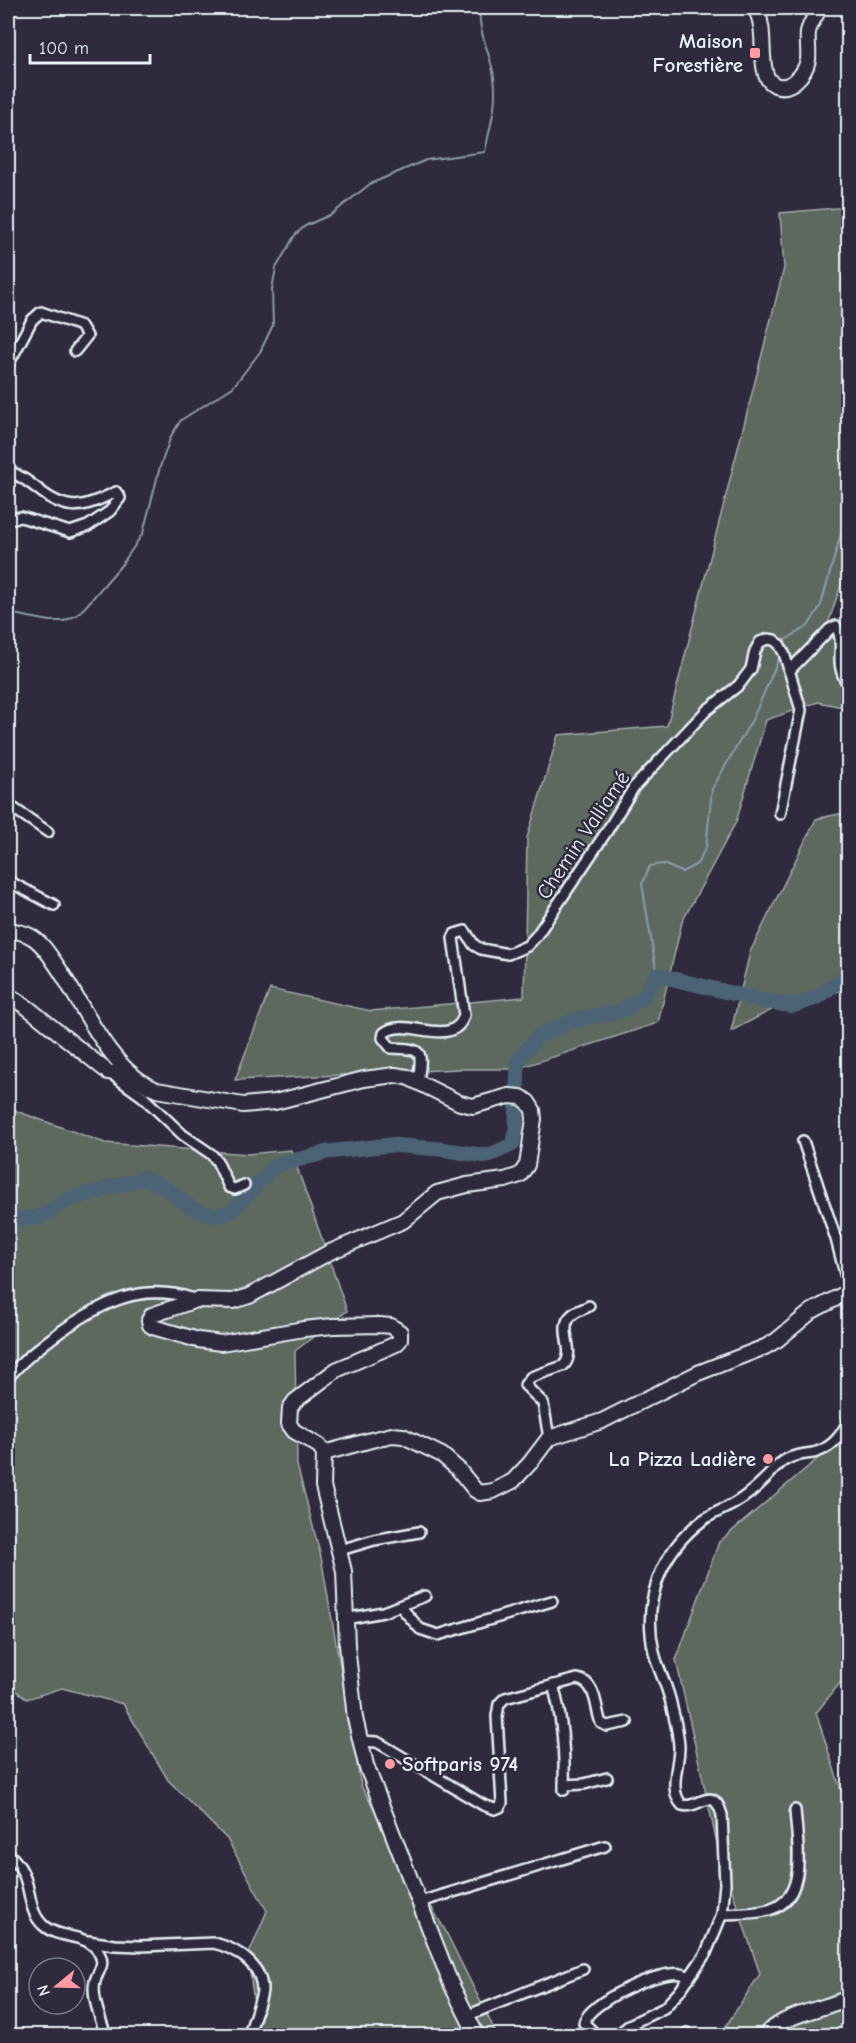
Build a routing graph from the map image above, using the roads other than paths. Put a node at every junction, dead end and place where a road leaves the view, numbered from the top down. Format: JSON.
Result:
{"nodes":[{"id":1,"x":755,"y":8,"type":"edge"},
{"id":2,"x":820,"y":8,"type":"edge"},
{"id":3,"x":75,"y":351,"type":"dead end"},
{"id":4,"x":8,"y":365,"type":"edge"},
{"id":5,"x":8,"y":471,"type":"edge"},
{"id":6,"x":8,"y":519,"type":"edge"},
{"id":7,"x":789,"y":671,"type":"junction"},
{"id":8,"x":849,"y":684,"type":"edge"},
{"id":9,"x":8,"y":808,"type":"edge"},
{"id":10,"x":780,"y":814,"type":"dead end"},
{"id":11,"x":48,"y":832,"type":"dead end"},
{"id":12,"x":8,"y":881,"type":"edge"},
{"id":13,"x":54,"y":905,"type":"dead end"},
{"id":14,"x":8,"y":930,"type":"edge"},
{"id":15,"x":8,"y":995,"type":"edge"},
{"id":16,"x":114,"y":1055,"type":"junction"},
{"id":17,"x":108,"y":1072,"type":"junction"},
{"id":18,"x":133,"y":1077,"type":"junction"},
{"id":19,"x":418,"y":1083,"type":"junction"},
{"id":20,"x":803,"y":1141,"type":"dead end"},
{"id":21,"x":244,"y":1185,"type":"dead end"},
{"id":22,"x":849,"y":1285,"type":"edge"},
{"id":23,"x":849,"y":1292,"type":"edge"},
{"id":24,"x":196,"y":1300,"type":"junction"},
{"id":25,"x":589,"y":1306,"type":"dead end"},
{"id":26,"x":8,"y":1378,"type":"edge"},
{"id":27,"x":849,"y":1421,"type":"edge"},
{"id":28,"x":549,"y":1438,"type":"junction"},
{"id":29,"x":324,"y":1453,"type":"junction"},
{"id":30,"x":419,"y":1532,"type":"dead end"},
{"id":31,"x":340,"y":1550,"type":"junction"},
{"id":32,"x":425,"y":1596,"type":"dead end"},
{"id":33,"x":552,"y":1600,"type":"dead end"},
{"id":34,"x":400,"y":1606,"type":"junction"},
{"id":35,"x":345,"y":1619,"type":"junction"},
{"id":36,"x":553,"y":1685,"type":"junction"},
{"id":37,"x":627,"y":1722,"type":"dead end"},
{"id":38,"x":359,"y":1741,"type":"junction"},
{"id":39,"x":607,"y":1778,"type":"dead end"},
{"id":40,"x":795,"y":1810,"type":"dead end"},
{"id":41,"x":605,"y":1846,"type":"dead end"},
{"id":42,"x":8,"y":1853,"type":"edge"},
{"id":43,"x":420,"y":1902,"type":"junction"},
{"id":44,"x":722,"y":1914,"type":"junction"},
{"id":45,"x":88,"y":1941,"type":"junction"},
{"id":46,"x":583,"y":1969,"type":"dead end"},
{"id":47,"x":689,"y":1978,"type":"junction"},
{"id":48,"x":849,"y":1998,"type":"edge"},
{"id":49,"x":466,"y":2016,"type":"junction"},
{"id":50,"x":106,"y":2036,"type":"edge"},
{"id":51,"x":249,"y":2036,"type":"edge"},
{"id":52,"x":477,"y":2036,"type":"edge"},
{"id":53,"x":597,"y":2036,"type":"edge"},
{"id":54,"x":616,"y":2036,"type":"edge"},
{"id":55,"x":764,"y":2036,"type":"edge"}],
"edges":[{"from":1,"to":2,"type":"street"},
{"from":3,"to":4,"type":"street"},
{"from":5,"to":6,"type":"street"},
{"from":7,"to":8,"type":"street"},
{"from":7,"to":10,"type":"street","name":"Chemin Valliamé"},
{"from":7,"to":19,"type":"street","name":"Chemin Valliamé"},
{"from":9,"to":11,"type":"street"},
{"from":12,"to":13,"type":"street"},
{"from":14,"to":16,"type":"street"},
{"from":15,"to":17,"type":"street"},
{"from":16,"to":17,"type":"street"},
{"from":16,"to":18,"type":"street"},
{"from":17,"to":18,"type":"street"},
{"from":17,"to":21,"type":"street"},
{"from":18,"to":19,"type":"street"},
{"from":19,"to":24,"type":"street"},
{"from":20,"to":22,"type":"street"},
{"from":23,"to":28,"type":"street"},
{"from":24,"to":26,"type":"street"},
{"from":24,"to":29,"type":"street"},
{"from":25,"to":28,"type":"street"},
{"from":27,"to":44,"type":"street"},
{"from":28,"to":29,"type":"street"},
{"from":29,"to":31,"type":"street"},
{"from":30,"to":31,"type":"street"},
{"from":31,"to":35,"type":"street"},
{"from":32,"to":34,"type":"street"},
{"from":33,"to":34,"type":"street"},
{"from":34,"to":35,"type":"street"},
{"from":35,"to":38,"type":"street"},
{"from":36,"to":37,"type":"street"},
{"from":36,"to":38,"type":"street"},
{"from":36,"to":39,"type":"street"},
{"from":38,"to":43,"type":"street"},
{"from":40,"to":44,"type":"street"},
{"from":41,"to":43,"type":"street"},
{"from":42,"to":45,"type":"street"},
{"from":43,"to":49,"type":"street"},
{"from":44,"to":47,"type":"street"},
{"from":45,"to":50,"type":"street"},
{"from":45,"to":51,"type":"street"},
{"from":46,"to":49,"type":"street"},
{"from":47,"to":53,"type":"street"},
{"from":47,"to":54,"type":"street"},
{"from":48,"to":55,"type":"street"},
{"from":49,"to":52,"type":"street"}]}
